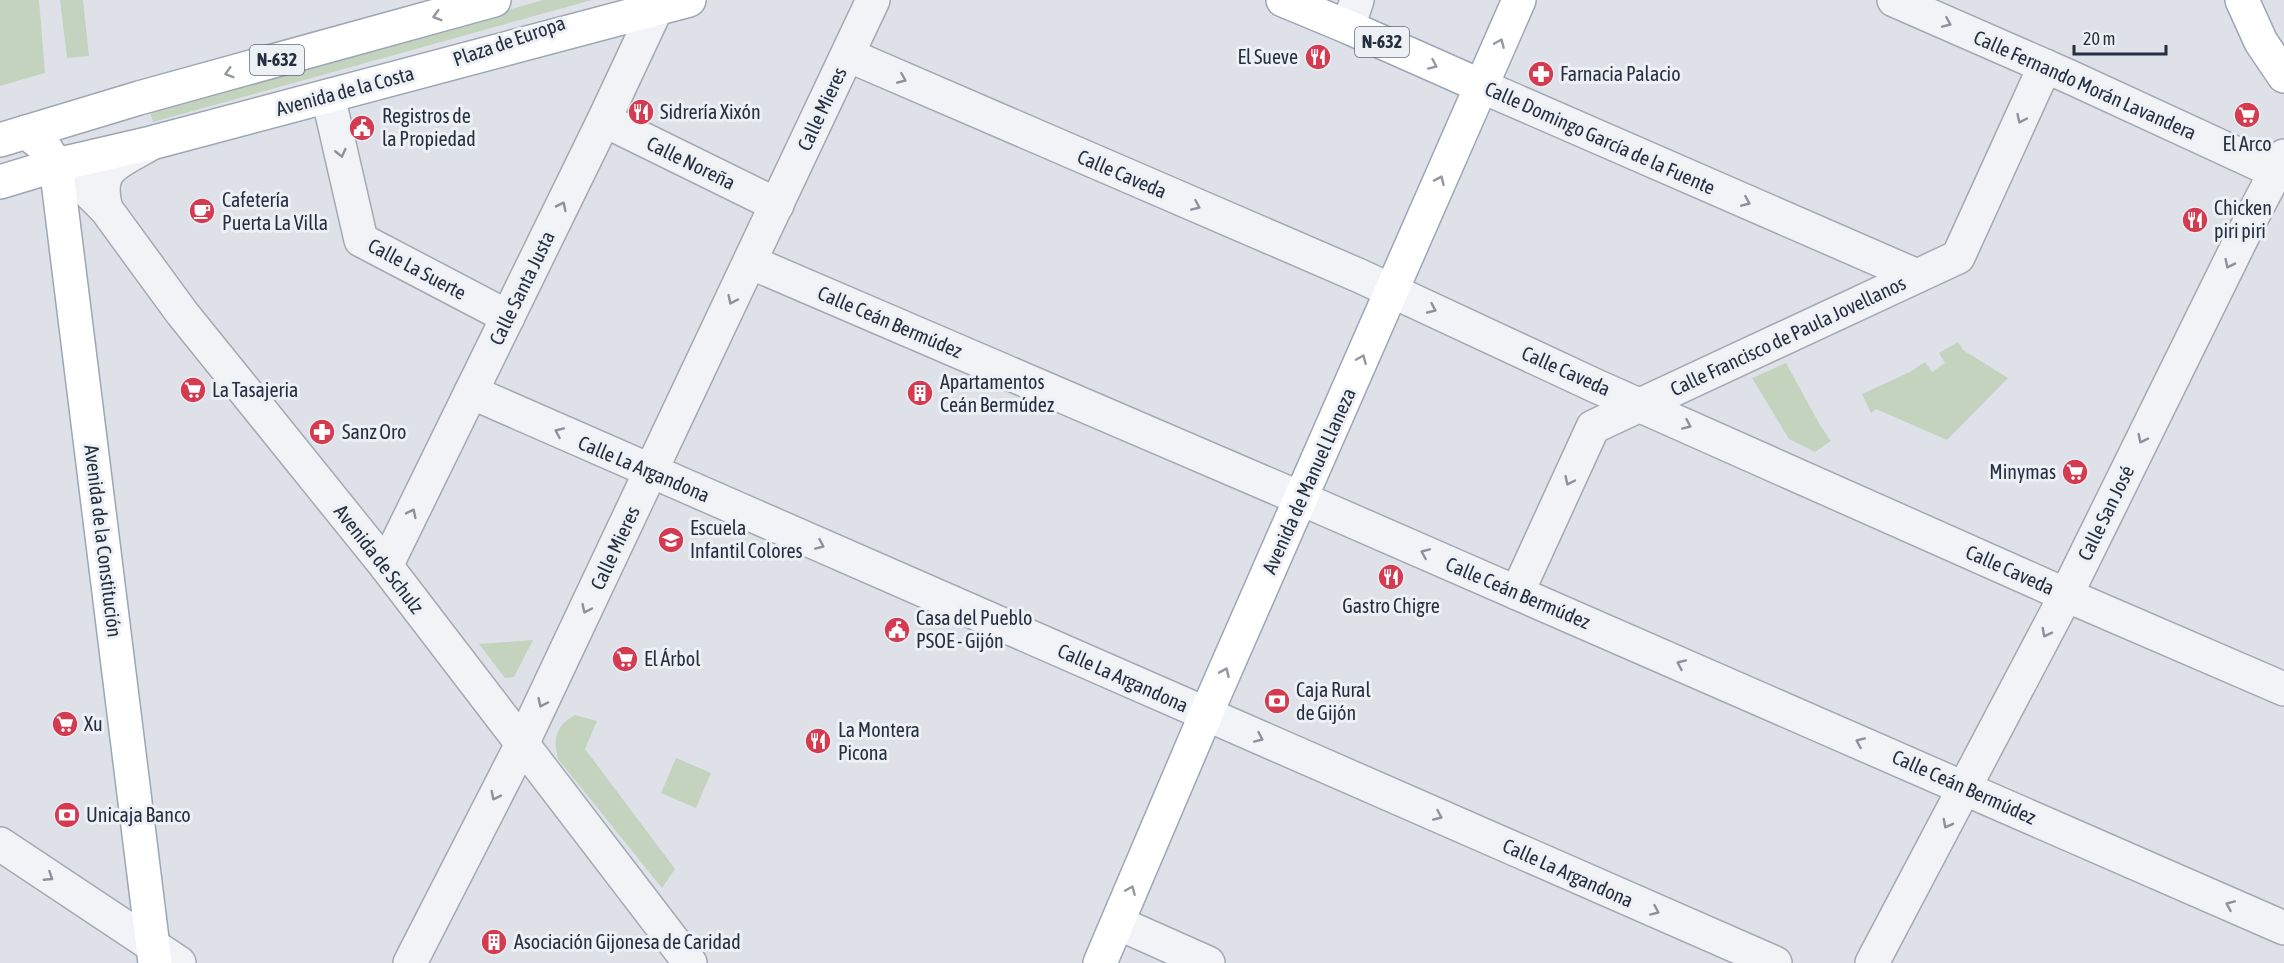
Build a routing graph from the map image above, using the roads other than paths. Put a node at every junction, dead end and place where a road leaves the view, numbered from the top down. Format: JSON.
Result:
{"nodes":[{"id":1,"x":494,"y":0,"type":"edge"},
{"id":2,"x":689,"y":0,"type":"edge"},
{"id":3,"x":873,"y":0,"type":"edge"},
{"id":4,"x":1283,"y":0,"type":"edge"},
{"id":5,"x":1519,"y":0,"type":"edge"},
{"id":6,"x":1894,"y":0,"type":"edge"},
{"id":7,"x":2242,"y":0,"type":"edge"},
{"id":8,"x":643,"y":4,"type":"edge"},
{"id":9,"x":1353,"y":13,"type":"edge"},
{"id":10,"x":848,"y":55,"type":"junction"},
{"id":11,"x":2045,"y":66,"type":"junction"},
{"id":12,"x":2284,"y":76,"type":"edge"},
{"id":13,"x":1481,"y":87,"type":"junction"},
{"id":14,"x":328,"y":96,"type":"junction"},
{"id":15,"x":604,"y":120,"type":"junction"},
{"id":16,"x":13,"y":136,"type":"edge"},
{"id":17,"x":151,"y":143,"type":"junction"},
{"id":18,"x":2280,"y":164,"type":"edge"},
{"id":19,"x":57,"y":165,"type":"junction"},
{"id":20,"x":0,"y":182,"type":"edge"},
{"id":21,"x":777,"y":205,"type":"junction"},
{"id":22,"x":106,"y":210,"type":"junction"},
{"id":23,"x":750,"y":262,"type":"junction"},
{"id":24,"x":1917,"y":276,"type":"junction"},
{"id":25,"x":1392,"y":291,"type":"junction"},
{"id":26,"x":508,"y":317,"type":"junction"},
{"id":27,"x":471,"y":392,"type":"junction"},
{"id":28,"x":1642,"y":404,"type":"junction"},
{"id":29,"x":651,"y":471,"type":"junction"},
{"id":30,"x":1302,"y":499,"type":"junction"},
{"id":31,"x":386,"y":566,"type":"junction"},
{"id":32,"x":1517,"y":593,"type":"junction"},
{"id":33,"x":2066,"y":595,"type":"junction"},
{"id":34,"x":2284,"y":688,"type":"edge"},
{"id":35,"x":1206,"y":714,"type":"junction"},
{"id":36,"x":522,"y":744,"type":"junction"},
{"id":37,"x":1966,"y":788,"type":"junction"},
{"id":38,"x":0,"y":844,"type":"edge"},
{"id":39,"x":1118,"y":923,"type":"junction"},
{"id":40,"x":2284,"y":928,"type":"edge"},
{"id":41,"x":162,"y":957,"type":"edge"},
{"id":42,"x":410,"y":963,"type":"edge"},
{"id":43,"x":690,"y":963,"type":"edge"},
{"id":44,"x":1100,"y":963,"type":"edge"},
{"id":45,"x":1208,"y":963,"type":"edge"},
{"id":46,"x":1775,"y":963,"type":"edge"},
{"id":47,"x":1872,"y":963,"type":"edge"}],
"edges":[{"from":1,"to":16,"type":"main road","number":"N-632","one_way":true},
{"from":2,"to":8,"type":"main road","name":"Avenida de la Costa","number":"N-632"},
{"from":3,"to":10,"type":"street","name":"Calle Mieres"},
{"from":4,"to":9,"type":"main road","name":"Calle Domingo García de la Fuente","number":"N-632"},
{"from":13,"to":5,"type":"main road","name":"Avenida de Manuel Llaneza","one_way":true},
{"from":6,"to":11,"type":"street","name":"Calle Fernando Morán Lavandera","one_way":true},
{"from":7,"to":12,"type":"main road"},
{"from":8,"to":14,"type":"main road","name":"Avenida de la Costa","number":"N-632"},
{"from":8,"to":15,"type":"street","name":"Calle Santa Justa"},
{"from":9,"to":13,"type":"main road","name":"Calle Domingo García de la Fuente","number":"N-632","one_way":true},
{"from":10,"to":21,"type":"street","name":"Calle Mieres"},
{"from":10,"to":25,"type":"street","name":"Calle Caveda","one_way":true},
{"from":11,"to":18,"type":"street","name":"Calle Fernando Morán Lavandera"},
{"from":11,"to":24,"type":"street","name":"Calle Francisco de Paula Jovellanos","one_way":true},
{"from":13,"to":24,"type":"street","name":"Calle Domingo García de la Fuente","one_way":true},
{"from":25,"to":13,"type":"main road","name":"Avenida de Manuel Llaneza","one_way":true},
{"from":14,"to":17,"type":"main road","name":"Avenida de la Costa","number":"N-632"},
{"from":14,"to":26,"type":"street","name":"Calle La Suerte","one_way":true},
{"from":15,"to":21,"type":"street","name":"Calle Noreña"},
{"from":26,"to":15,"type":"street","name":"Calle Santa Justa","one_way":true},
{"from":16,"to":19,"type":"main road"},
{"from":17,"to":19,"type":"main road","name":"Avenida de la Costa","number":"N-632"},
{"from":17,"to":22,"type":"street"},
{"from":18,"to":33,"type":"street","name":"Calle San José","one_way":true},
{"from":19,"to":20,"type":"main road","name":"Avenida de la Costa","number":"N-632"},
{"from":19,"to":22,"type":"street","name":"Avenida de Schulz"},
{"from":19,"to":41,"type":"main road","name":"Avenida de la Constitución"},
{"from":21,"to":23,"type":"street","name":"Calle Mieres"},
{"from":22,"to":31,"type":"street","name":"Avenida de Schulz"},
{"from":23,"to":29,"type":"street","name":"Calle Mieres","one_way":true},
{"from":23,"to":30,"type":"street","name":"Calle Ceán Bermúdez"},
{"from":24,"to":28,"type":"street","name":"Calle Francisco de Paula Jovellanos"},
{"from":25,"to":28,"type":"street","name":"Calle Caveda","one_way":true},
{"from":30,"to":25,"type":"main road","name":"Avenida de Manuel Llaneza","one_way":true},
{"from":26,"to":27,"type":"street","name":"Calle Santa Justa"},
{"from":29,"to":27,"type":"street","name":"Calle La Argandona","one_way":true},
{"from":31,"to":27,"type":"street","name":"Calle Santa Justa","one_way":true},
{"from":28,"to":32,"type":"street","name":"Calle Francisco de Paula Jovellanos","one_way":true},
{"from":28,"to":33,"type":"street","name":"Calle Caveda","one_way":true},
{"from":29,"to":35,"type":"street","name":"Calle La Argandona","one_way":true},
{"from":29,"to":36,"type":"street","name":"Calle Mieres","one_way":true},
{"from":32,"to":30,"type":"street","name":"Calle Ceán Bermúdez","one_way":true},
{"from":35,"to":30,"type":"main road","name":"Avenida de Manuel Llaneza","one_way":true},
{"from":31,"to":36,"type":"street","name":"Avenida de Schulz"},
{"from":37,"to":32,"type":"street","name":"Calle Ceán Bermúdez","one_way":true},
{"from":33,"to":34,"type":"street","name":"Calle Caveda"},
{"from":33,"to":37,"type":"street","name":"Calle San José","one_way":true},
{"from":39,"to":35,"type":"main road","name":"Avenida de Manuel Llaneza","one_way":true},
{"from":35,"to":46,"type":"street","name":"Calle La Argandona","one_way":true},
{"from":36,"to":42,"type":"street","name":"Calle Mieres","one_way":true},
{"from":36,"to":43,"type":"street","name":"Avenida de Schulz"},
{"from":40,"to":37,"type":"street","name":"Calle Ceán Bermúdez","one_way":true},
{"from":37,"to":47,"type":"street","name":"Calle San José","one_way":true},
{"from":38,"to":41,"type":"street","one_way":true},
{"from":39,"to":44,"type":"main road","name":"Avenida de Manuel Llaneza"},
{"from":39,"to":45,"type":"street"}]}
